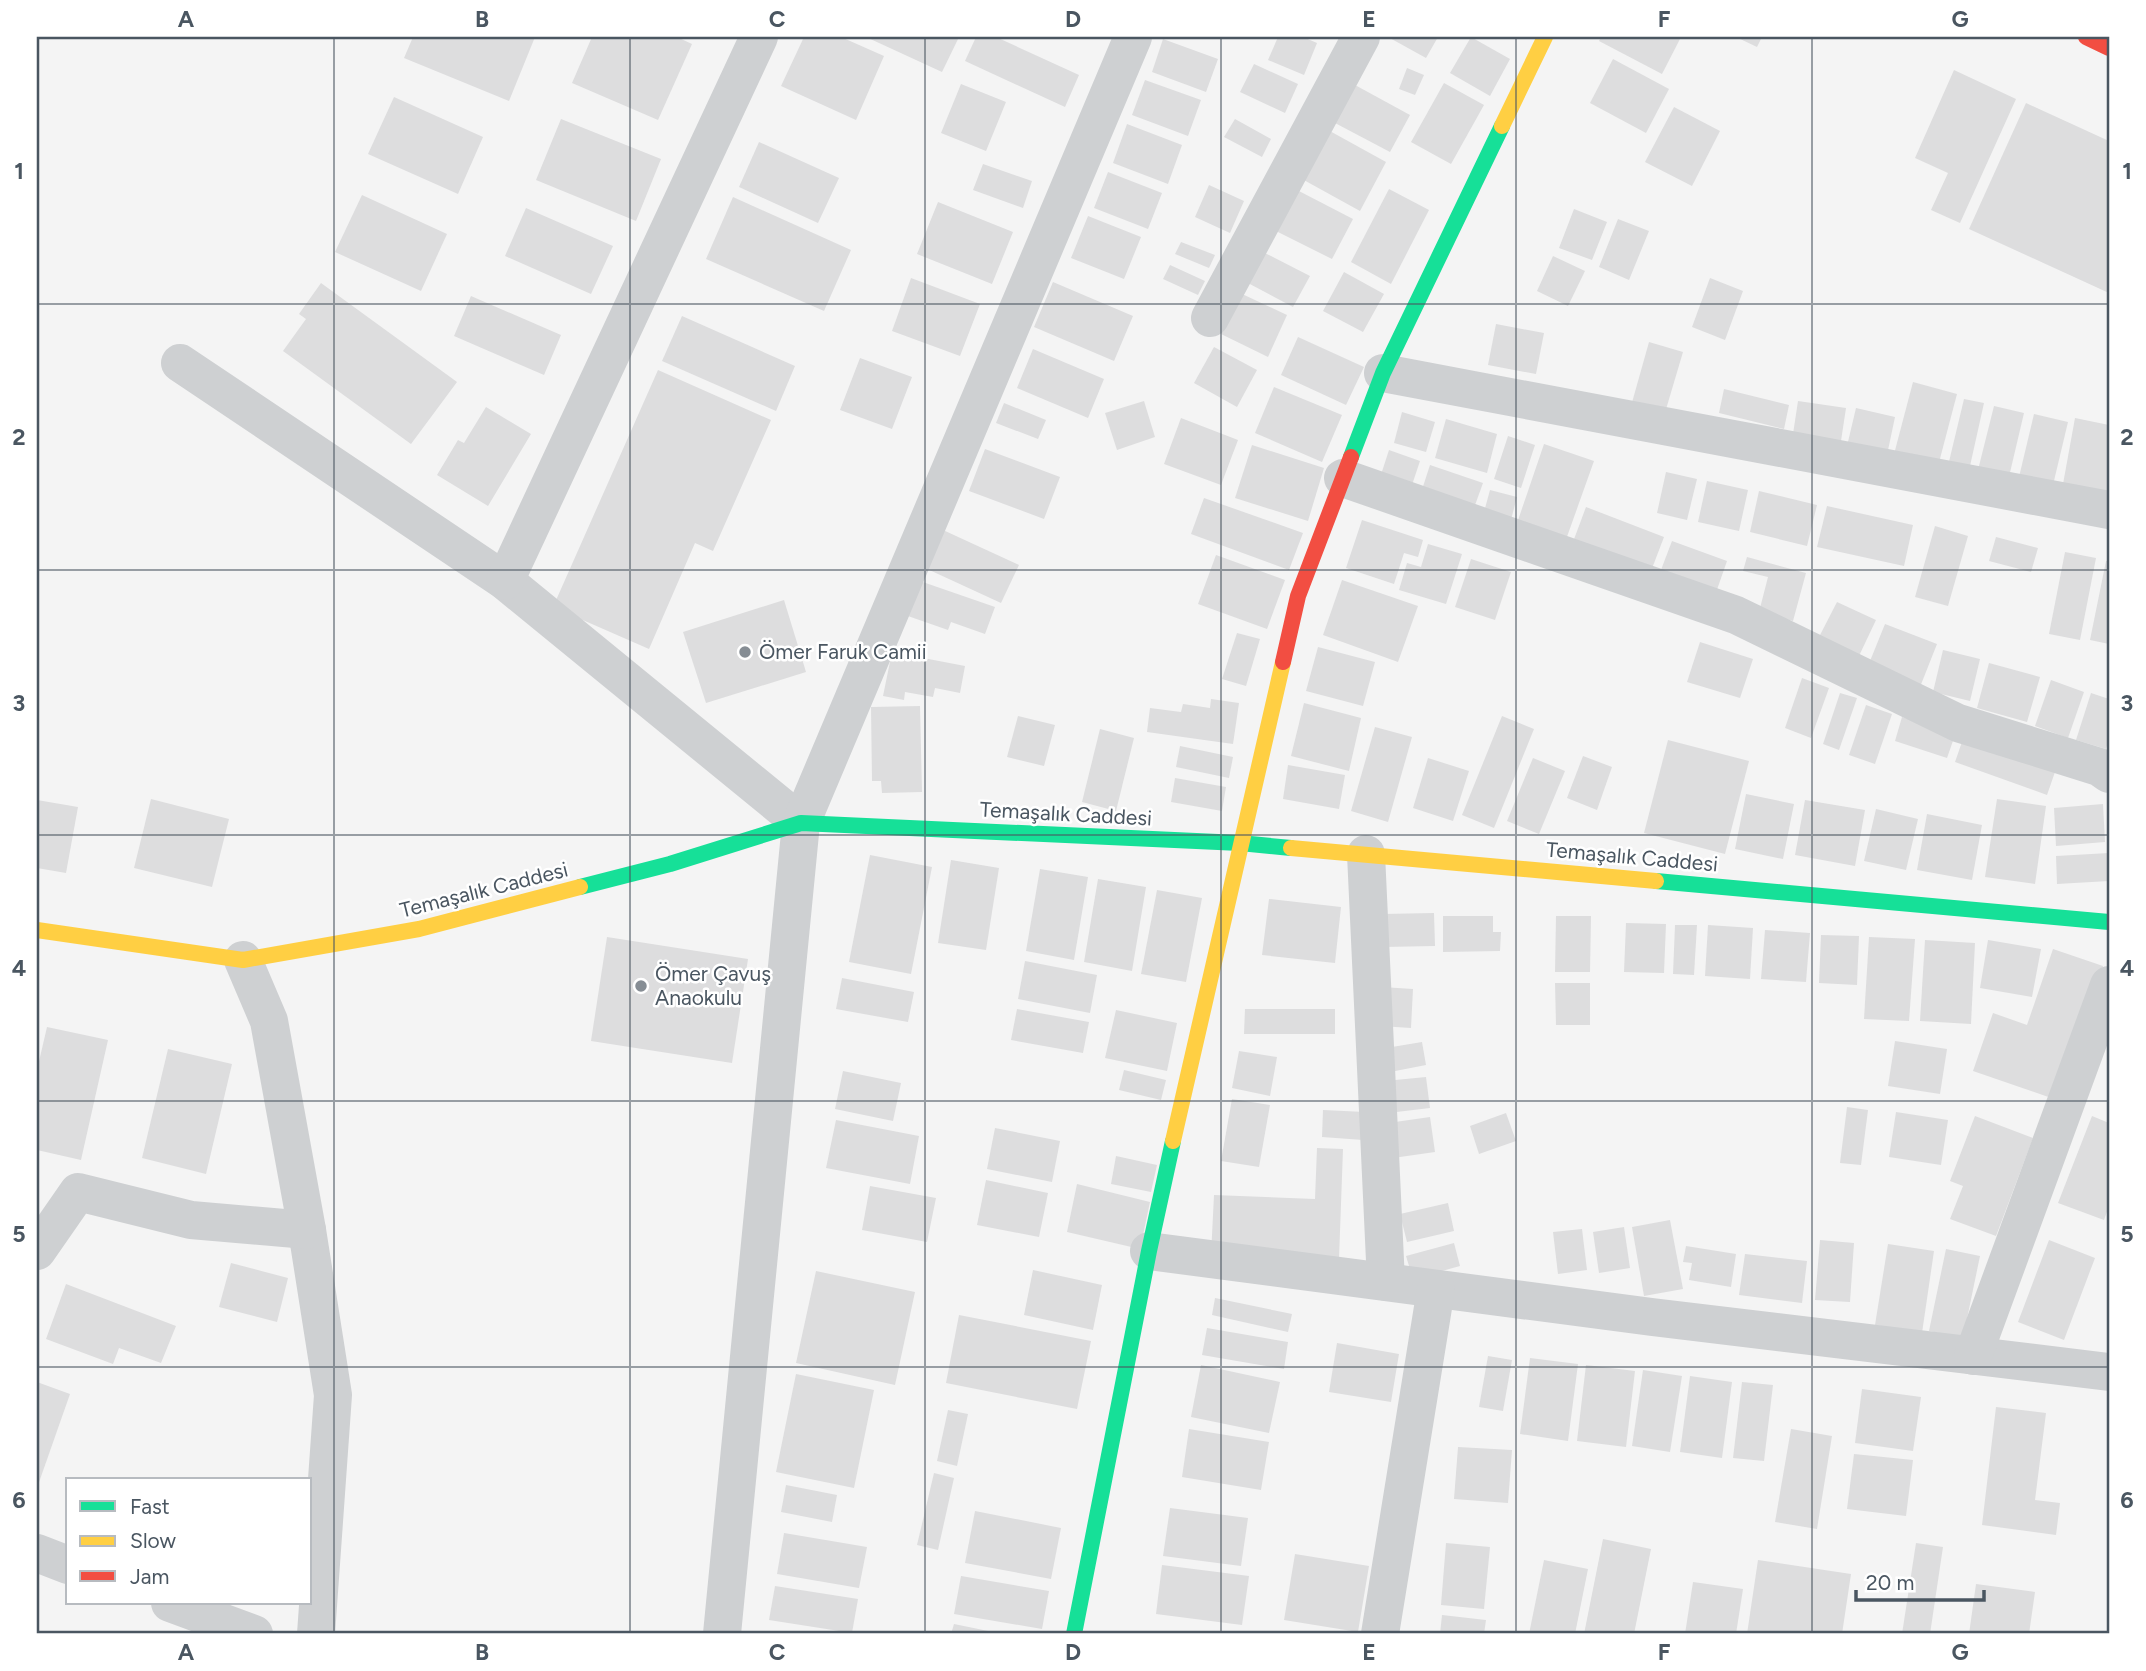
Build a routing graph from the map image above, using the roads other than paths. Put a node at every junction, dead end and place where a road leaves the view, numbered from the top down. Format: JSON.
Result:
{"nodes":[{"id":1,"x":759,"y":37,"type":"edge"},
{"id":2,"x":1361,"y":37,"type":"edge"},
{"id":3,"x":1545,"y":37,"type":"edge"},
{"id":4,"x":2086,"y":37,"type":"edge"},
{"id":5,"x":1130,"y":38,"type":"edge"},
{"id":6,"x":2109,"y":47,"type":"edge"},
{"id":7,"x":1210,"y":318,"type":"dead end"},
{"id":8,"x":180,"y":363,"type":"dead end"},
{"id":9,"x":1383,"y":373,"type":"junction"},
{"id":10,"x":1343,"y":478,"type":"junction"},
{"id":11,"x":2109,"y":510,"type":"edge"},
{"id":12,"x":505,"y":581,"type":"junction"},
{"id":13,"x":2109,"y":774,"type":"edge"},
{"id":14,"x":801,"y":823,"type":"junction"},
{"id":15,"x":1240,"y":843,"type":"junction"},
{"id":16,"x":1366,"y":854,"type":"junction"},
{"id":17,"x":2109,"y":922,"type":"edge"},
{"id":18,"x":37,"y":930,"type":"edge"},
{"id":19,"x":243,"y":960,"type":"junction"},
{"id":20,"x":2109,"y":985,"type":"edge"},
{"id":21,"x":307,"y":1230,"type":"junction"},
{"id":22,"x":37,"y":1251,"type":"edge"},
{"id":23,"x":1149,"y":1251,"type":"junction"},
{"id":24,"x":1385,"y":1282,"type":"junction"},
{"id":25,"x":1436,"y":1289,"type":"junction"},
{"id":26,"x":1973,"y":1356,"type":"junction"},
{"id":27,"x":2109,"y":1372,"type":"edge"},
{"id":28,"x":37,"y":1553,"type":"edge"},
{"id":29,"x":66,"y":1564,"type":"edge"},
{"id":30,"x":172,"y":1604,"type":"edge"},
{"id":31,"x":241,"y":1632,"type":"edge"},
{"id":32,"x":316,"y":1634,"type":"edge"},
{"id":33,"x":722,"y":1634,"type":"edge"},
{"id":34,"x":1074,"y":1634,"type":"edge"},
{"id":35,"x":1380,"y":1634,"type":"edge"}],
"edges":[{"from":1,"to":12,"type":"street"},
{"from":2,"to":7,"type":"street"},
{"from":3,"to":9,"type":"street"},
{"from":4,"to":6,"type":"street"},
{"from":5,"to":14,"type":"street"},
{"from":8,"to":12,"type":"street"},
{"from":9,"to":10,"type":"street"},
{"from":9,"to":11,"type":"street"},
{"from":10,"to":13,"type":"street"},
{"from":10,"to":15,"type":"street"},
{"from":12,"to":14,"type":"street"},
{"from":14,"to":15,"type":"street","name":"Temaşalık Caddesi"},
{"from":14,"to":19,"type":"street","name":"Temaşalık Caddesi"},
{"from":14,"to":33,"type":"street"},
{"from":15,"to":16,"type":"street","name":"Temaşalık Caddesi"},
{"from":15,"to":23,"type":"street"},
{"from":16,"to":17,"type":"street","name":"Temaşalık Caddesi"},
{"from":16,"to":24,"type":"street"},
{"from":18,"to":19,"type":"street","name":"Temaşalık Caddesi"},
{"from":19,"to":21,"type":"street"},
{"from":20,"to":26,"type":"street"},
{"from":21,"to":22,"type":"street"},
{"from":21,"to":32,"type":"street"},
{"from":23,"to":24,"type":"street"},
{"from":23,"to":34,"type":"street"},
{"from":24,"to":25,"type":"street"},
{"from":25,"to":26,"type":"street"},
{"from":25,"to":35,"type":"street"},
{"from":26,"to":27,"type":"street"},
{"from":28,"to":29,"type":"street"},
{"from":30,"to":31,"type":"street"}]}
